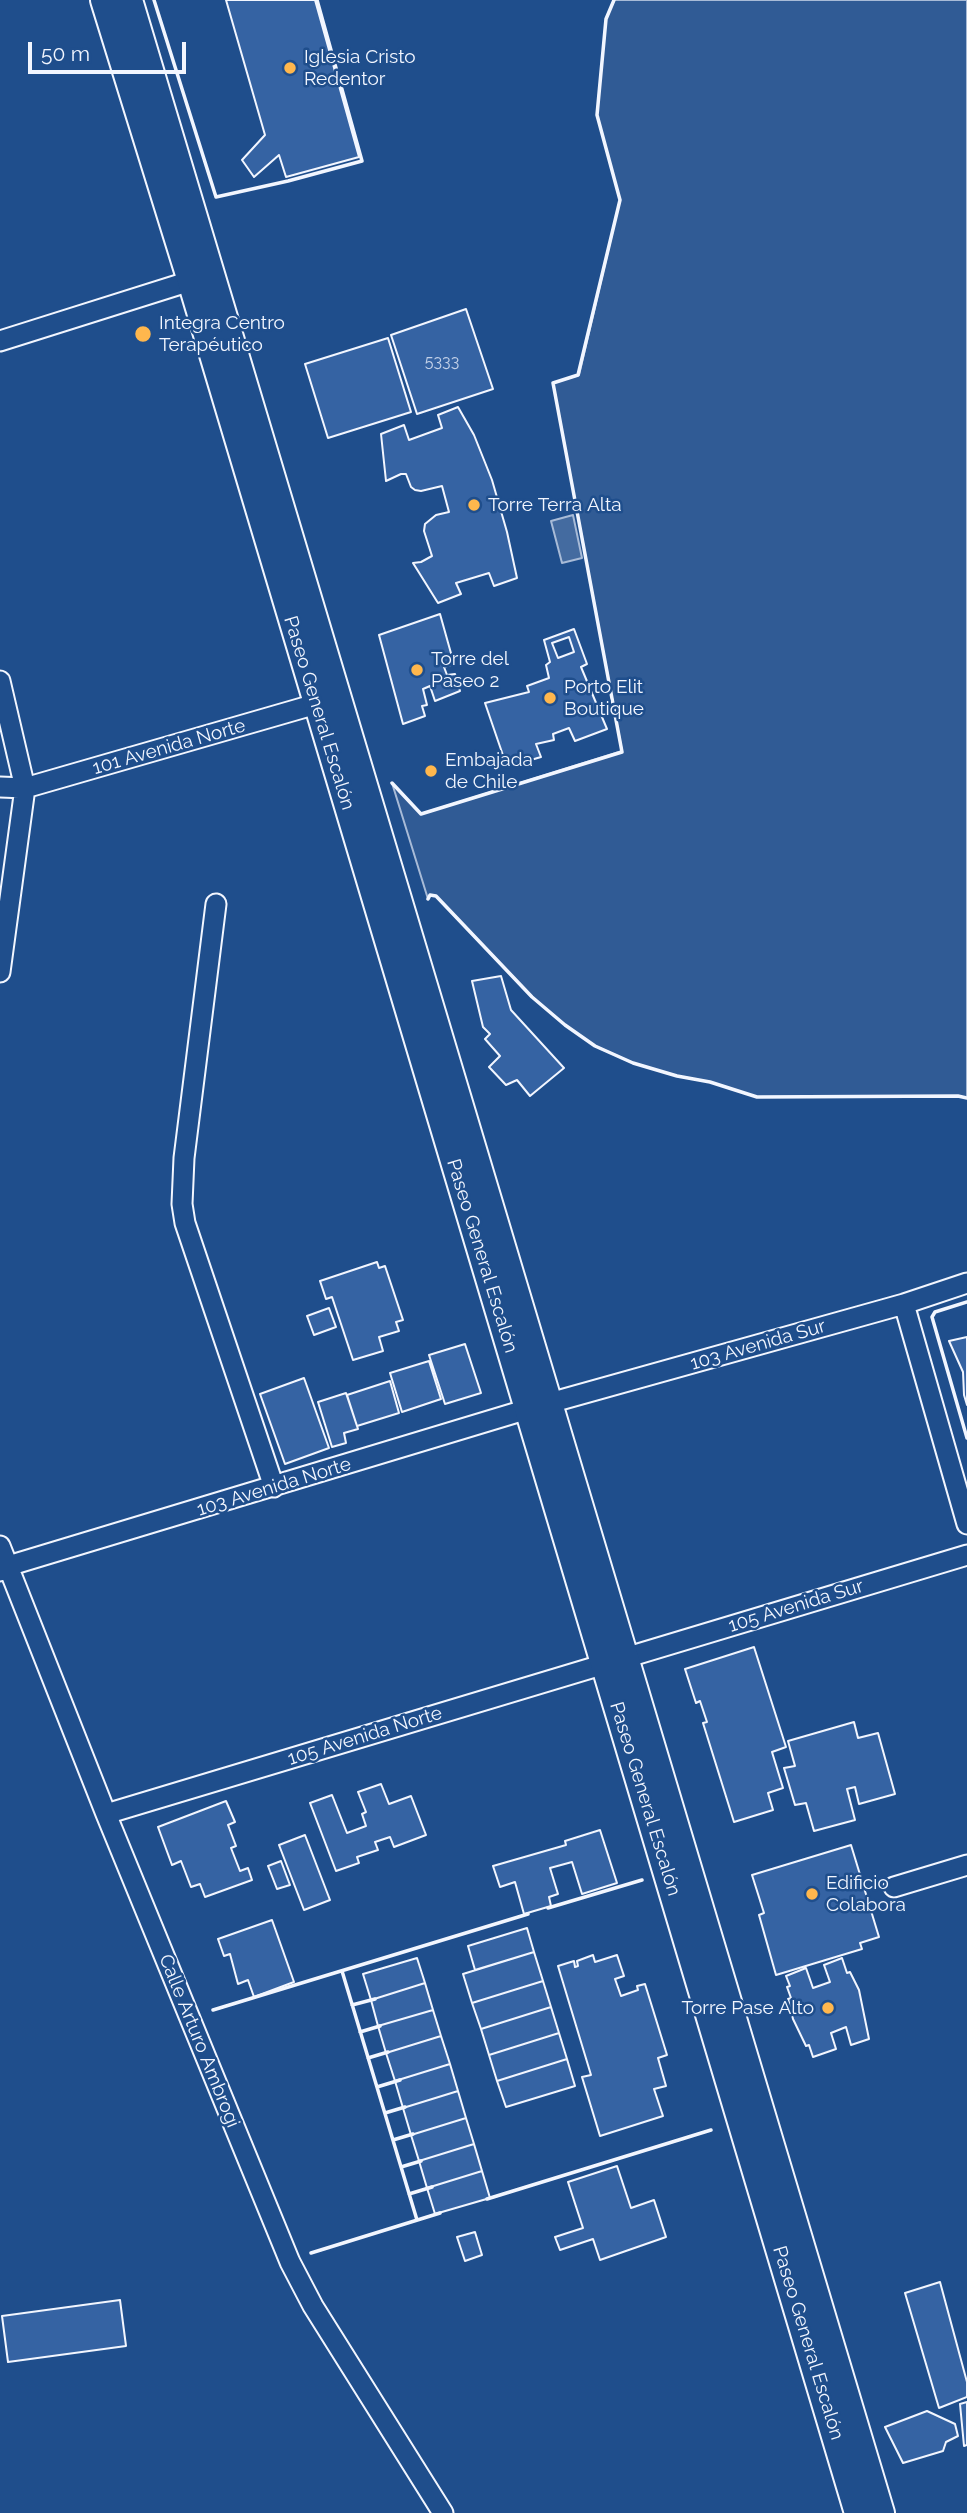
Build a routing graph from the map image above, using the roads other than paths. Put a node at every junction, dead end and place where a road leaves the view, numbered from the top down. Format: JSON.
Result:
{"nodes":[{"id":1,"x":104,"y":0,"type":"edge"},
{"id":2,"x":129,"y":0,"type":"edge"},
{"id":3,"x":201,"y":278,"type":"junction"},
{"id":4,"x":0,"y":341,"type":"edge"},
{"id":5,"x":0,"y":681,"type":"edge"},
{"id":6,"x":327,"y":701,"type":"junction"},
{"id":7,"x":0,"y":787,"type":"edge"},
{"id":8,"x":25,"y":788,"type":"junction"},
{"id":9,"x":216,"y":904,"type":"dead end"},
{"id":10,"x":0,"y":972,"type":"edge"},
{"id":11,"x":967,"y":1283,"type":"edge"},
{"id":12,"x":904,"y":1304,"type":"junction"},
{"id":13,"x":538,"y":1406,"type":"junction"},
{"id":14,"x":274,"y":1487,"type":"junction"},
{"id":15,"x":967,"y":1524,"type":"edge"},
{"id":16,"x":0,"y":1546,"type":"edge"},
{"id":17,"x":967,"y":1555,"type":"edge"},
{"id":18,"x":4,"y":1569,"type":"edge"},
{"id":19,"x":614,"y":1660,"type":"junction"},
{"id":20,"x":106,"y":1814,"type":"junction"},
{"id":21,"x":967,"y":1865,"type":"edge"},
{"id":22,"x":894,"y":1887,"type":"dead end"},
{"id":23,"x":443,"y":2513,"type":"edge"},
{"id":24,"x":859,"y":2513,"type":"edge"},
{"id":25,"x":881,"y":2513,"type":"edge"}],
"edges":[{"from":1,"to":3,"type":"street","name":"Paseo General Escalón"},
{"from":2,"to":3,"type":"street","name":"Paseo General Escalón"},
{"from":3,"to":4,"type":"street"},
{"from":3,"to":6,"type":"street","name":"Paseo General Escalón"},
{"from":5,"to":8,"type":"street"},
{"from":6,"to":8,"type":"street","name":"101 Avenida Norte"},
{"from":6,"to":13,"type":"street","name":"Paseo General Escalón"},
{"from":7,"to":8,"type":"street","name":"101 Avenida Norte"},
{"from":8,"to":10,"type":"street"},
{"from":9,"to":14,"type":"street"},
{"from":11,"to":12,"type":"street","name":"103 Avenida Sur"},
{"from":12,"to":13,"type":"street","name":"103 Avenida Sur"},
{"from":12,"to":15,"type":"street"},
{"from":13,"to":14,"type":"street","name":"103 Avenida Norte"},
{"from":13,"to":19,"type":"street","name":"Paseo General Escalón"},
{"from":14,"to":18,"type":"street","name":"103 Avenida Norte"},
{"from":16,"to":18,"type":"street","name":"Calle Arturo Ambrogi"},
{"from":17,"to":19,"type":"street","name":"105 Avenida Sur"},
{"from":18,"to":20,"type":"street","name":"Calle Arturo Ambrogi"},
{"from":19,"to":20,"type":"street","name":"105 Avenida Norte"},
{"from":19,"to":24,"type":"street","name":"Paseo General Escalón"},
{"from":19,"to":25,"type":"street","name":"Paseo General Escalón"},
{"from":20,"to":23,"type":"street","name":"Calle Arturo Ambrogi"},
{"from":21,"to":22,"type":"street"}]}
